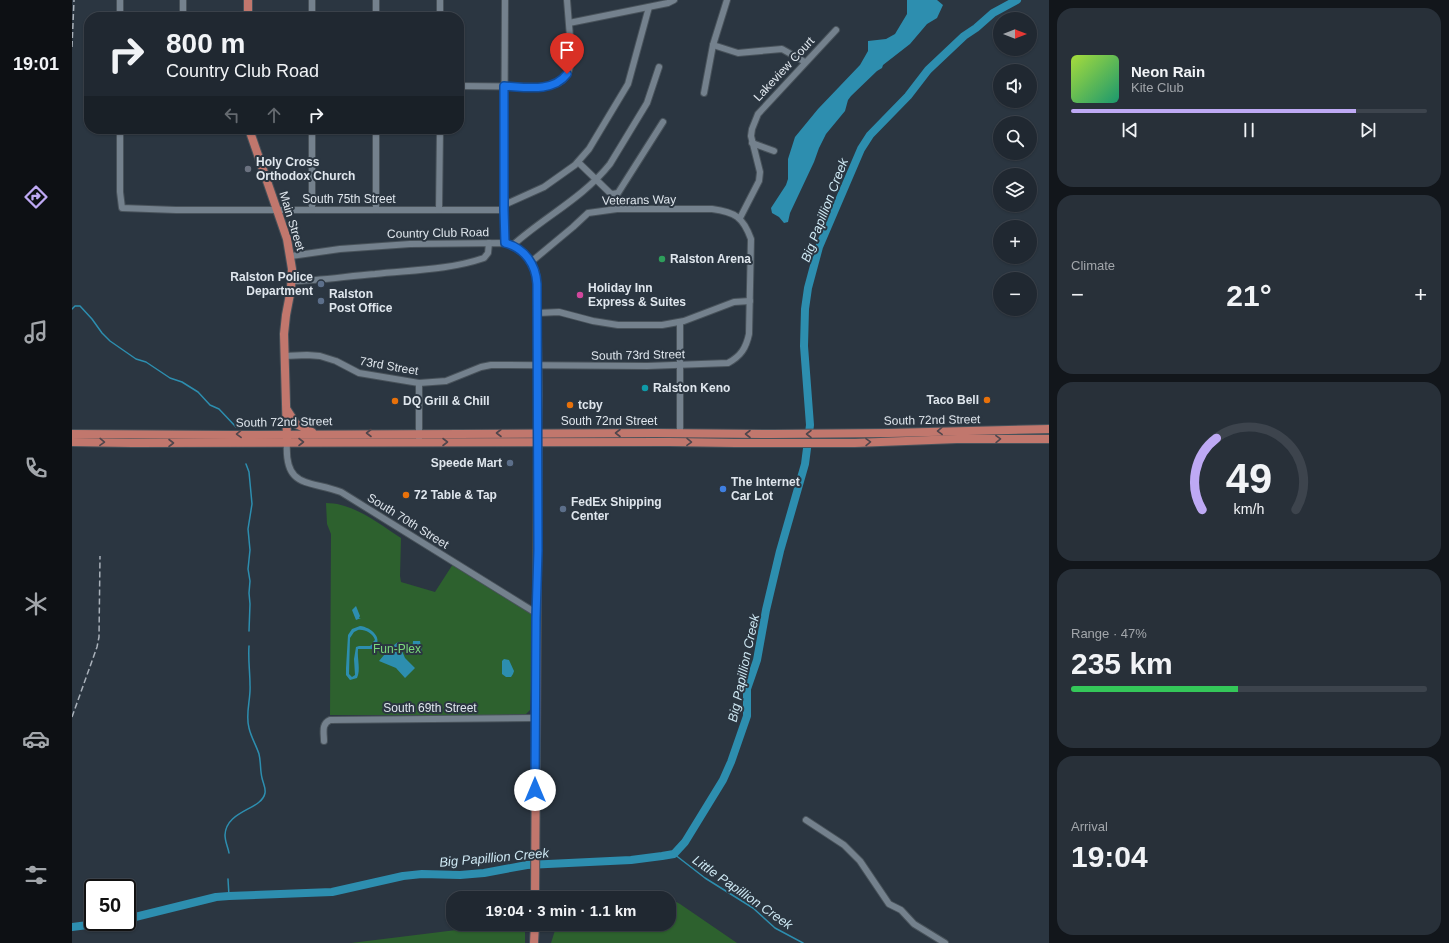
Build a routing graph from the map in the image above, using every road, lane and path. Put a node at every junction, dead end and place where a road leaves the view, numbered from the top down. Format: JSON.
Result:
{"nodes":[{"id":1,"x":120,"y":0,"type":"edge"},
{"id":2,"x":183,"y":0,"type":"edge"},
{"id":3,"x":248,"y":0,"type":"edge"},
{"id":4,"x":312,"y":0,"type":"edge"},
{"id":5,"x":376,"y":0,"type":"edge"},
{"id":6,"x":440,"y":0,"type":"edge"},
{"id":7,"x":505,"y":0,"type":"edge"},
{"id":8,"x":567,"y":0,"type":"edge"},
{"id":9,"x":674,"y":0,"type":"edge"},
{"id":10,"x":727,"y":0,"type":"edge"},
{"id":11,"x":649,"y":7,"type":"junction"},
{"id":12,"x":120,"y":12,"type":"edge"},
{"id":13,"x":183,"y":12,"type":"edge"},
{"id":14,"x":248,"y":12,"type":"edge"},
{"id":15,"x":312,"y":12,"type":"edge"},
{"id":16,"x":376,"y":12,"type":"edge"},
{"id":17,"x":440,"y":12,"type":"edge"},
{"id":18,"x":569,"y":23,"type":"junction"},
{"id":19,"x":836,"y":30,"type":"dead end"},
{"id":20,"x":713,"y":45,"type":"junction"},
{"id":21,"x":805,"y":62,"type":"junction"},
{"id":22,"x":659,"y":67,"type":"dead end"},
{"id":23,"x":464,"y":86,"type":"edge"},
{"id":24,"x":504,"y":86,"type":"junction"},
{"id":25,"x":704,"y":93,"type":"dead end"},
{"id":26,"x":663,"y":122,"type":"dead end"},
{"id":27,"x":120,"y":134,"type":"edge"},
{"id":28,"x":251,"y":134,"type":"edge"},
{"id":29,"x":312,"y":134,"type":"edge"},
{"id":30,"x":376,"y":134,"type":"edge"},
{"id":31,"x":440,"y":134,"type":"edge"},
{"id":32,"x":752,"y":143,"type":"junction"},
{"id":33,"x":774,"y":151,"type":"dead end"},
{"id":34,"x":578,"y":162,"type":"junction"},
{"id":35,"x":595,"y":180,"type":"junction"},
{"id":36,"x":504,"y":208,"type":"junction"},
{"id":37,"x":276,"y":210,"type":"junction"},
{"id":38,"x":312,"y":210,"type":"junction"},
{"id":39,"x":376,"y":210,"type":"junction"},
{"id":40,"x":439,"y":210,"type":"junction"},
{"id":41,"x":740,"y":218,"type":"junction"},
{"id":42,"x":489,"y":243,"type":"junction"},
{"id":43,"x":505,"y":243,"type":"junction"},
{"id":44,"x":513,"y":245,"type":"junction"},
{"id":45,"x":291,"y":256,"type":"junction"},
{"id":46,"x":531,"y":262,"type":"junction"},
{"id":47,"x":292,"y":281,"type":"junction"},
{"id":48,"x":750,"y":301,"type":"junction"},
{"id":49,"x":538,"y":313,"type":"junction"},
{"id":50,"x":680,"y":322,"type":"junction"},
{"id":51,"x":284,"y":356,"type":"junction"},
{"id":52,"x":680,"y":365,"type":"junction"},
{"id":53,"x":538,"y":366,"type":"junction"},
{"id":54,"x":419,"y":384,"type":"junction"},
{"id":55,"x":287,"y":409,"type":"junction"},
{"id":56,"x":1049,"y":428,"type":"edge"},
{"id":57,"x":538,"y":432,"type":"junction"},
{"id":58,"x":287,"y":433,"type":"junction"},
{"id":59,"x":419,"y":433,"type":"junction"},
{"id":60,"x":680,"y":433,"type":"junction"},
{"id":61,"x":72,"y":434,"type":"edge"},
{"id":62,"x":315,"y":434,"type":"junction"},
{"id":63,"x":1049,"y":440,"type":"edge"},
{"id":64,"x":72,"y":442,"type":"edge"},
{"id":65,"x":287,"y":442,"type":"junction"},
{"id":66,"x":419,"y":442,"type":"junction"},
{"id":67,"x":538,"y":442,"type":"junction"},
{"id":68,"x":639,"y":442,"type":"junction"},
{"id":69,"x":536,"y":613,"type":"junction"},
{"id":70,"x":535,"y":718,"type":"junction"},
{"id":71,"x":324,"y":741,"type":"dead end"},
{"id":72,"x":806,"y":820,"type":"dead end"},
{"id":73,"x":535,"y":891,"type":"edge"},
{"id":74,"x":534,"y":931,"type":"edge"},
{"id":75,"x":534,"y":943,"type":"edge"},
{"id":76,"x":945,"y":943,"type":"edge"}],
"edges":[{"from":1,"to":12,"type":"street"},
{"from":2,"to":13,"type":"street"},
{"from":3,"to":14,"type":"main road"},
{"from":4,"to":15,"type":"street"},
{"from":5,"to":16,"type":"street"},
{"from":6,"to":17,"type":"street"},
{"from":7,"to":24,"type":"street","name":"Country Club Road"},
{"from":8,"to":18,"type":"street"},
{"from":9,"to":11,"type":"street"},
{"from":10,"to":20,"type":"street"},
{"from":11,"to":18,"type":"street"},
{"from":11,"to":34,"type":"street"},
{"from":18,"to":24,"type":"street"},
{"from":19,"to":21,"type":"street","name":"Lakeview Court"},
{"from":20,"to":21,"type":"street"},
{"from":20,"to":25,"type":"street"},
{"from":21,"to":32,"type":"street","name":"Lakeview Court"},
{"from":22,"to":35,"type":"street"},
{"from":23,"to":24,"type":"street"},
{"from":24,"to":36,"type":"street","name":"Country Club Road"},
{"from":26,"to":35,"type":"street"},
{"from":27,"to":37,"type":"street","name":"South 75th Street"},
{"from":28,"to":37,"type":"main road","name":"Main Street"},
{"from":29,"to":38,"type":"street"},
{"from":30,"to":39,"type":"street"},
{"from":31,"to":40,"type":"street"},
{"from":32,"to":33,"type":"street"},
{"from":32,"to":41,"type":"street","name":"Lakeview Court"},
{"from":34,"to":35,"type":"street"},
{"from":34,"to":36,"type":"street"},
{"from":35,"to":44,"type":"street"},
{"from":36,"to":40,"type":"street","name":"South 75th Street"},
{"from":36,"to":43,"type":"street","name":"Country Club Road"},
{"from":37,"to":38,"type":"street","name":"South 75th Street"},
{"from":37,"to":45,"type":"main road","name":"Main Street"},
{"from":38,"to":39,"type":"street","name":"South 75th Street"},
{"from":39,"to":40,"type":"street","name":"South 75th Street"},
{"from":41,"to":46,"type":"street","name":"Veterans Way"},
{"from":41,"to":48,"type":"street"},
{"from":42,"to":43,"type":"street","name":"Country Club Road"},
{"from":42,"to":45,"type":"street","name":"Country Club Road"},
{"from":42,"to":47,"type":"street"},
{"from":43,"to":44,"type":"street"},
{"from":44,"to":46,"type":"street"},
{"from":45,"to":47,"type":"main road","name":"Main Street"},
{"from":46,"to":49,"type":"street"},
{"from":47,"to":51,"type":"main road","name":"Main Street"},
{"from":48,"to":50,"type":"street"},
{"from":48,"to":52,"type":"street","name":"South 73rd Street"},
{"from":49,"to":50,"type":"street"},
{"from":49,"to":53,"type":"street"},
{"from":50,"to":52,"type":"street"},
{"from":51,"to":54,"type":"street","name":"73rd Street"},
{"from":51,"to":55,"type":"main road","name":"Main Street"},
{"from":52,"to":53,"type":"street","name":"South 73rd Street"},
{"from":52,"to":60,"type":"street"},
{"from":53,"to":54,"type":"street","name":"73rd Street"},
{"from":53,"to":57,"type":"street"},
{"from":54,"to":59,"type":"street"},
{"from":55,"to":58,"type":"main road","name":"Main Street"},
{"from":55,"to":62,"type":"main road"},
{"from":56,"to":60,"type":"main road","name":"South 72nd Street","one_way":true},
{"from":57,"to":59,"type":"main road","name":"South 72nd Street","one_way":true},
{"from":60,"to":57,"type":"main road","name":"South 72nd Street","one_way":true},
{"from":57,"to":67,"type":"main road"},
{"from":58,"to":61,"type":"main road","name":"South 72nd Street","one_way":true},
{"from":58,"to":62,"type":"main road","name":"South 72nd Street"},
{"from":58,"to":65,"type":"main road","name":"Main Street"},
{"from":59,"to":62,"type":"main road","name":"South 72nd Street","one_way":true},
{"from":59,"to":66,"type":"street"},
{"from":60,"to":68,"type":"main road"},
{"from":68,"to":63,"type":"main road","name":"South 72nd Street","one_way":true},
{"from":64,"to":65,"type":"main road","name":"South 72nd Street","one_way":true},
{"from":65,"to":66,"type":"main road","name":"South 72nd Street","one_way":true},
{"from":65,"to":69,"type":"street","name":"South 70th Street"},
{"from":66,"to":67,"type":"main road","name":"South 72nd Street","one_way":true},
{"from":67,"to":68,"type":"main road","name":"South 72nd Street"},
{"from":67,"to":69,"type":"main road"},
{"from":69,"to":70,"type":"main road"},
{"from":70,"to":71,"type":"street","name":"South 69th Street"},
{"from":70,"to":73,"type":"main road"},
{"from":72,"to":76,"type":"street"},
{"from":74,"to":75,"type":"main road"}]}
